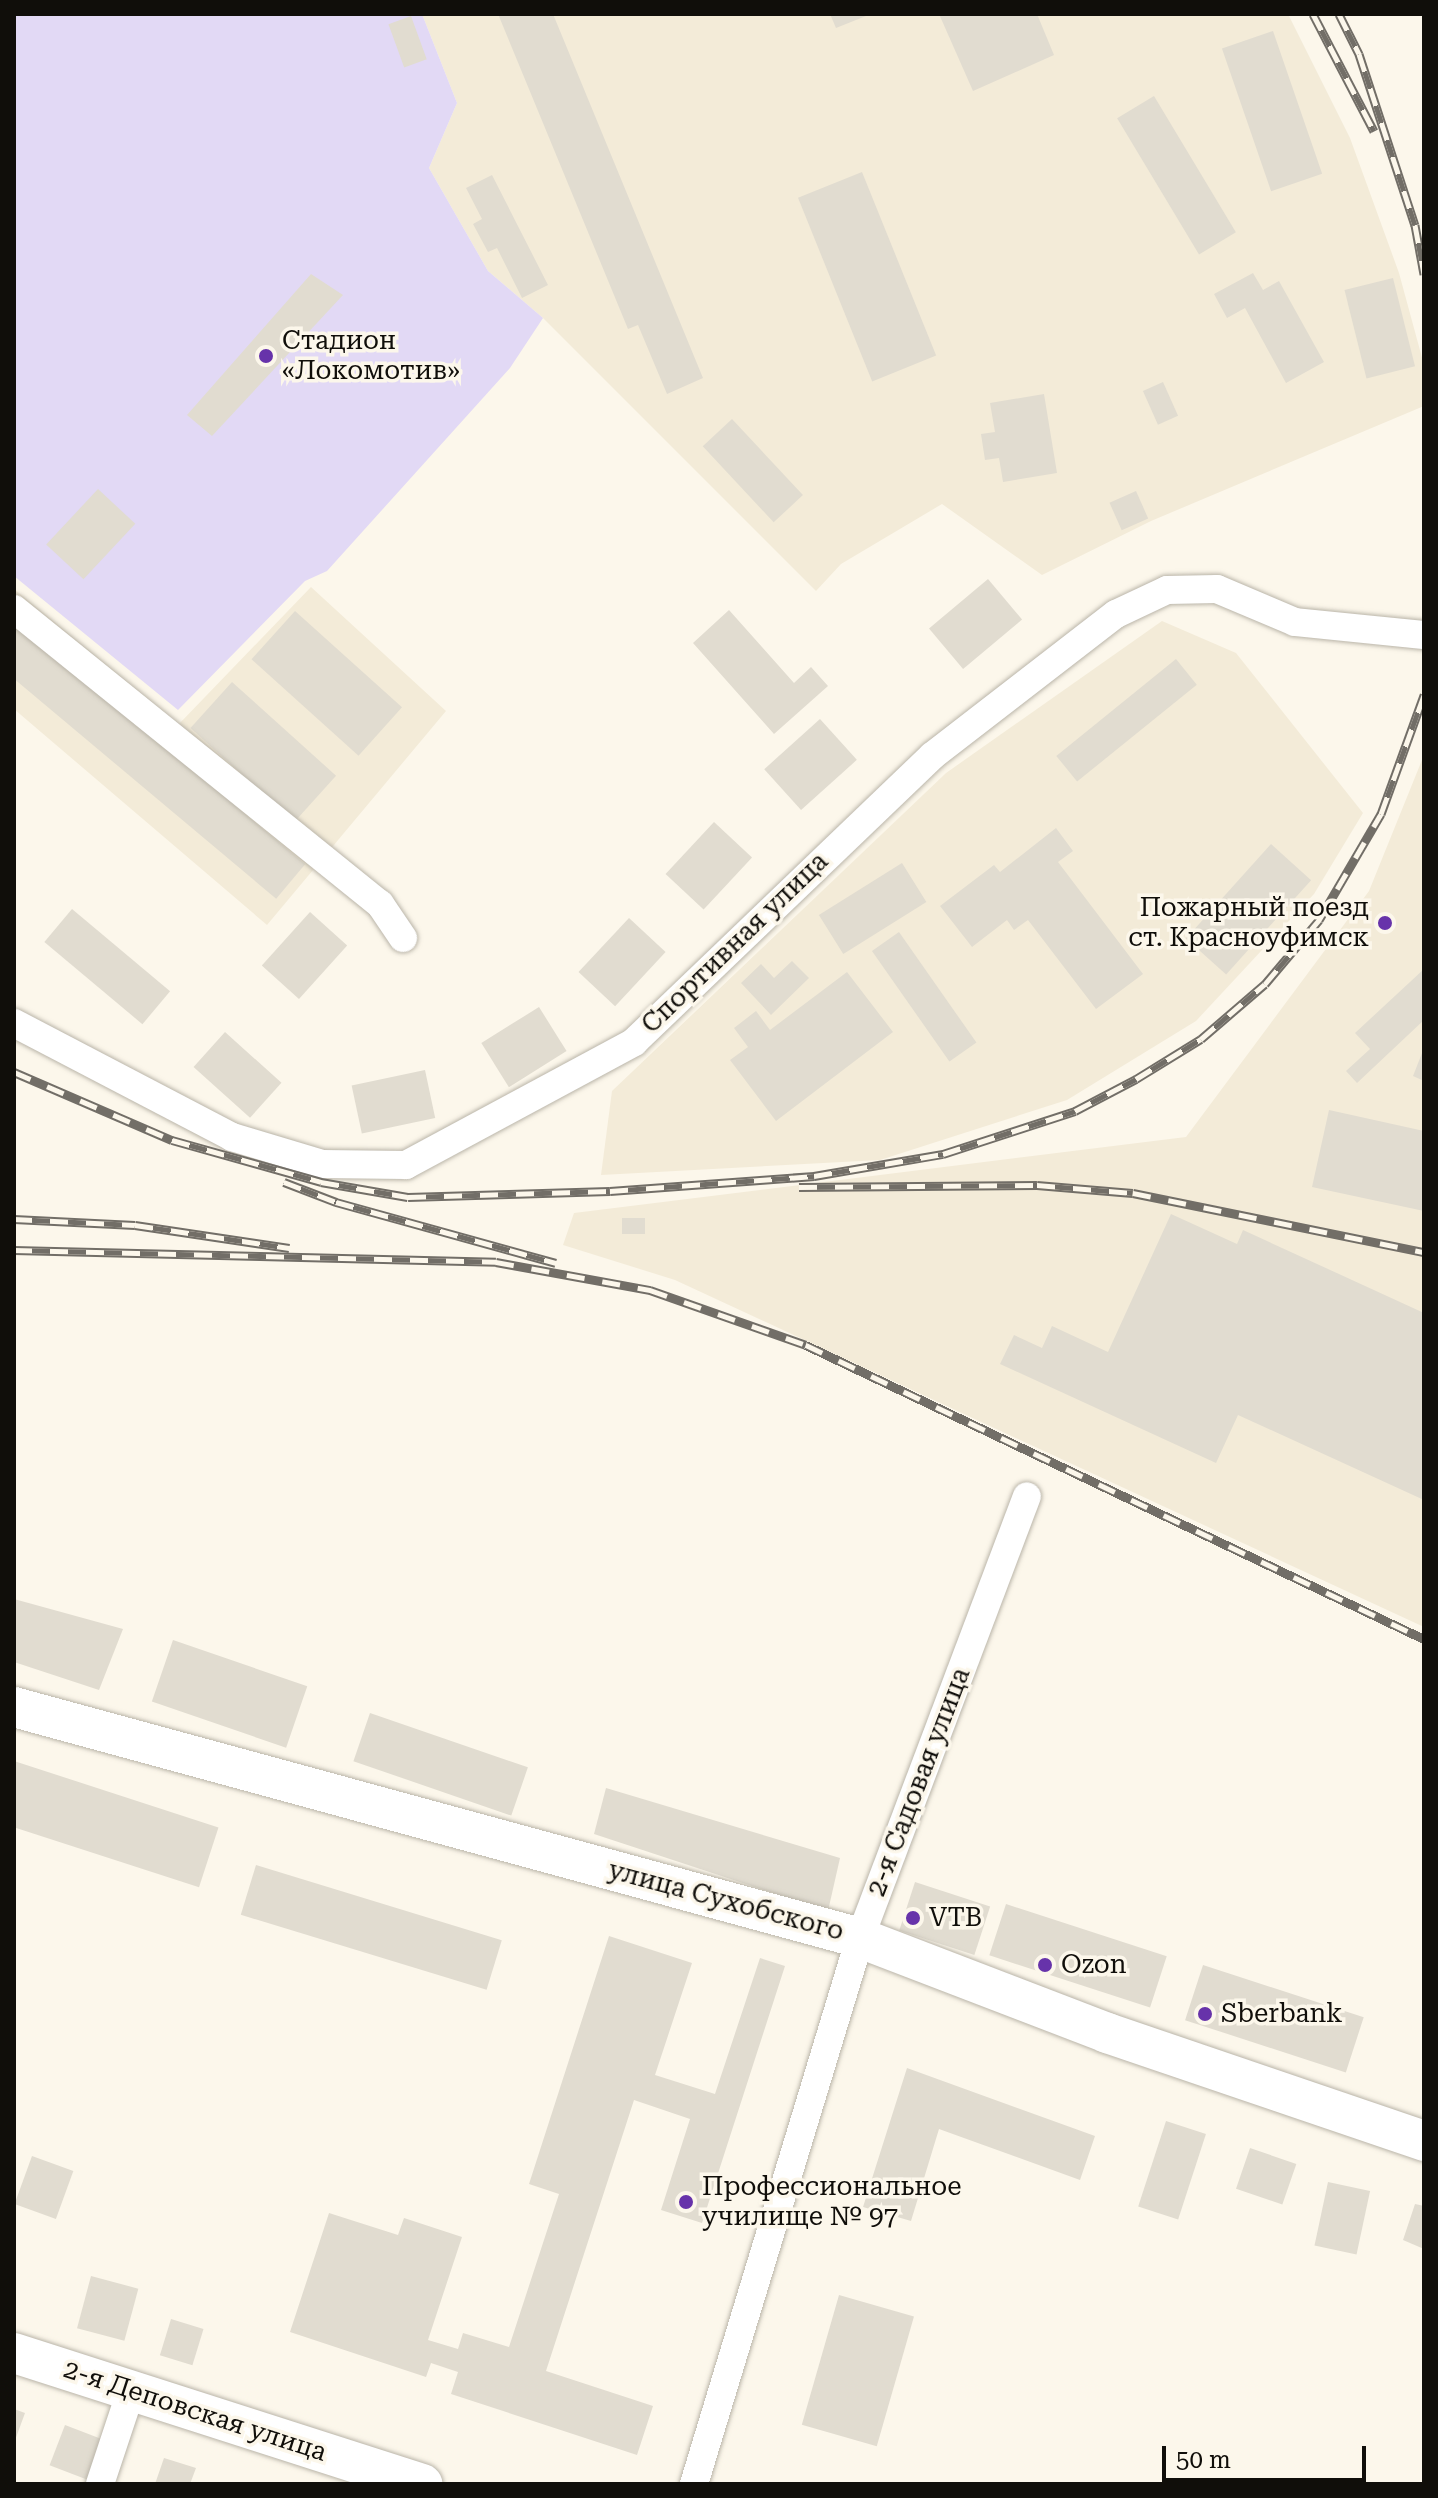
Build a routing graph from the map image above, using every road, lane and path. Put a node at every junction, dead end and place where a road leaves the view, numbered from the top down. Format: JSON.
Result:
{"nodes":[{"id":1,"x":14,"y":609,"type":"edge"},
{"id":2,"x":1424,"y":635,"type":"edge"},
{"id":3,"x":403,"y":938,"type":"dead end"},
{"id":4,"x":14,"y":1023,"type":"edge"},
{"id":5,"x":1027,"y":1496,"type":"dead end"},
{"id":6,"x":14,"y":1707,"type":"edge"},
{"id":7,"x":860,"y":1938,"type":"junction"},
{"id":8,"x":1424,"y":2141,"type":"edge"},
{"id":9,"x":14,"y":2353,"type":"edge"},
{"id":10,"x":131,"y":2391,"type":"junction"},
{"id":11,"x":100,"y":2484,"type":"edge"},
{"id":12,"x":422,"y":2484,"type":"edge"},
{"id":13,"x":694,"y":2484,"type":"edge"}],
"edges":[{"from":1,"to":3,"type":"street"},
{"from":2,"to":4,"type":"street","name":"Спортивная улица"},
{"from":5,"to":7,"type":"street","name":"2-я Садовая улица"},
{"from":6,"to":7,"type":"street","name":"улица Сухобского"},
{"from":7,"to":8,"type":"street","name":"улица Сухобского"},
{"from":7,"to":13,"type":"street","name":"2-я Садовая улица"},
{"from":9,"to":10,"type":"street","name":"2-я Деповская улица"},
{"from":10,"to":11,"type":"street"},
{"from":10,"to":12,"type":"street","name":"2-я Деповская улица"}]}
